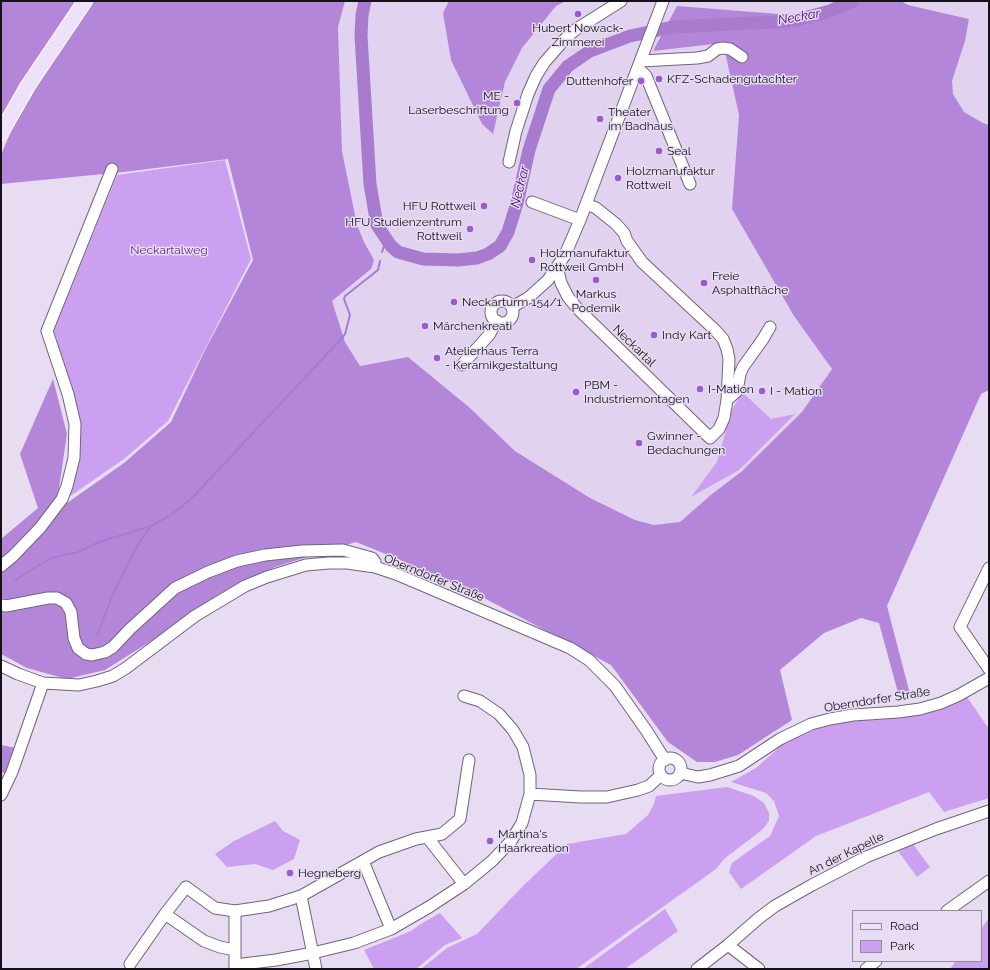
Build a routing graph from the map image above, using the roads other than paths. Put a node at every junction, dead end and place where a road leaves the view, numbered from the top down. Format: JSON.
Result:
{"nodes":[{"id":1,"x":85,"y":1,"type":"edge"},
{"id":2,"x":621,"y":1,"type":"edge"},
{"id":3,"x":662,"y":4,"type":"edge"},
{"id":4,"x":742,"y":57,"type":"dead end"},
{"id":5,"x":641,"y":61,"type":"junction"},
{"id":6,"x":1,"y":133,"type":"edge"},
{"id":7,"x":509,"y":162,"type":"dead end"},
{"id":8,"x":112,"y":169,"type":"dead end"},
{"id":9,"x":690,"y":184,"type":"dead end"},
{"id":10,"x":532,"y":202,"type":"dead end"},
{"id":11,"x":586,"y":204,"type":"junction"},
{"id":12,"x":580,"y":220,"type":"junction"},
{"id":13,"x":557,"y":267,"type":"junction"},
{"id":14,"x":512,"y":307,"type":"junction"},
{"id":15,"x":497,"y":321,"type":"junction"},
{"id":16,"x":770,"y":327,"type":"dead end"},
{"id":17,"x":462,"y":365,"type":"dead end"},
{"id":18,"x":727,"y":400,"type":"junction"},
{"id":19,"x":1,"y":566,"type":"edge"},
{"id":20,"x":375,"y":567,"type":"junction"},
{"id":21,"x":988,"y":572,"type":"edge"},
{"id":22,"x":1,"y":605,"type":"edge"},
{"id":23,"x":1,"y":666,"type":"edge"},
{"id":24,"x":989,"y":669,"type":"edge"},
{"id":25,"x":989,"y":678,"type":"edge"},
{"id":26,"x":43,"y":682,"type":"junction"},
{"id":27,"x":464,"y":696,"type":"dead end"},
{"id":28,"x":469,"y":760,"type":"dead end"},
{"id":29,"x":665,"y":760,"type":"junction"},
{"id":30,"x":680,"y":773,"type":"junction"},
{"id":31,"x":661,"y":775,"type":"junction"},
{"id":32,"x":530,"y":794,"type":"junction"},
{"id":33,"x":1,"y":796,"type":"edge"},
{"id":34,"x":989,"y":811,"type":"edge"},
{"id":35,"x":427,"y":837,"type":"junction"},
{"id":36,"x":363,"y":861,"type":"junction"},
{"id":37,"x":989,"y":881,"type":"edge"},
{"id":38,"x":464,"y":884,"type":"junction"},
{"id":39,"x":301,"y":896,"type":"junction"},
{"id":40,"x":948,"y":910,"type":"edge"},
{"id":41,"x":235,"y":911,"type":"junction"},
{"id":42,"x":165,"y":914,"type":"junction"},
{"id":43,"x":391,"y":929,"type":"junction"},
{"id":44,"x":728,"y":945,"type":"junction"},
{"id":45,"x":235,"y":950,"type":"junction"},
{"id":46,"x":313,"y":953,"type":"junction"},
{"id":47,"x":875,"y":962,"type":"edge"},
{"id":48,"x":129,"y":967,"type":"edge"},
{"id":49,"x":235,"y":967,"type":"edge"},
{"id":50,"x":316,"y":969,"type":"edge"},
{"id":51,"x":697,"y":969,"type":"edge"},
{"id":52,"x":759,"y":969,"type":"edge"},
{"id":53,"x":866,"y":969,"type":"edge"}],
"edges":[{"from":1,"to":6,"type":"main road"},
{"from":2,"to":7,"type":"street"},
{"from":3,"to":5,"type":"street"},
{"from":4,"to":5,"type":"street"},
{"from":5,"to":9,"type":"street"},
{"from":5,"to":11,"type":"street"},
{"from":8,"to":19,"type":"street"},
{"from":10,"to":12,"type":"street"},
{"from":11,"to":12,"type":"street"},
{"from":11,"to":18,"type":"street","name":"Neckartal"},
{"from":12,"to":13,"type":"street"},
{"from":13,"to":14,"type":"street"},
{"from":13,"to":18,"type":"street","name":"Neckartal"},
{"from":14,"to":15,"type":"street"},
{"from":14,"to":15,"type":"street"},
{"from":15,"to":17,"type":"street"},
{"from":16,"to":18,"type":"street","name":"Neckartal"},
{"from":20,"to":22,"type":"street"},
{"from":20,"to":26,"type":"street","name":"Oberndorfer Straße"},
{"from":20,"to":29,"type":"street","name":"Oberndorfer Straße"},
{"from":21,"to":24,"type":"street"},
{"from":23,"to":26,"type":"street","name":"Oberndorfer Straße"},
{"from":25,"to":30,"type":"street","name":"Oberndorfer Straße"},
{"from":26,"to":33,"type":"street"},
{"from":27,"to":32,"type":"street"},
{"from":28,"to":35,"type":"street"},
{"from":29,"to":30,"type":"street","name":"Oberndorfer Straße"},
{"from":29,"to":31,"type":"street"},
{"from":30,"to":31,"type":"street","name":"Oberndorfer Straße"},
{"from":31,"to":32,"type":"street"},
{"from":32,"to":38,"type":"street"},
{"from":34,"to":44,"type":"street","name":"An der Kapelle"},
{"from":35,"to":36,"type":"street"},
{"from":35,"to":38,"type":"street"},
{"from":36,"to":39,"type":"street"},
{"from":36,"to":43,"type":"street"},
{"from":37,"to":40,"type":"street"},
{"from":38,"to":43,"type":"street"},
{"from":39,"to":41,"type":"street"},
{"from":39,"to":46,"type":"street"},
{"from":41,"to":42,"type":"street"},
{"from":41,"to":45,"type":"street"},
{"from":42,"to":45,"type":"street"},
{"from":42,"to":48,"type":"street"},
{"from":43,"to":46,"type":"street"},
{"from":44,"to":51,"type":"street","name":"An der Kapelle"},
{"from":44,"to":52,"type":"street"},
{"from":45,"to":49,"type":"street"},
{"from":46,"to":49,"type":"street"},
{"from":46,"to":50,"type":"street"},
{"from":47,"to":53,"type":"street"}]}
